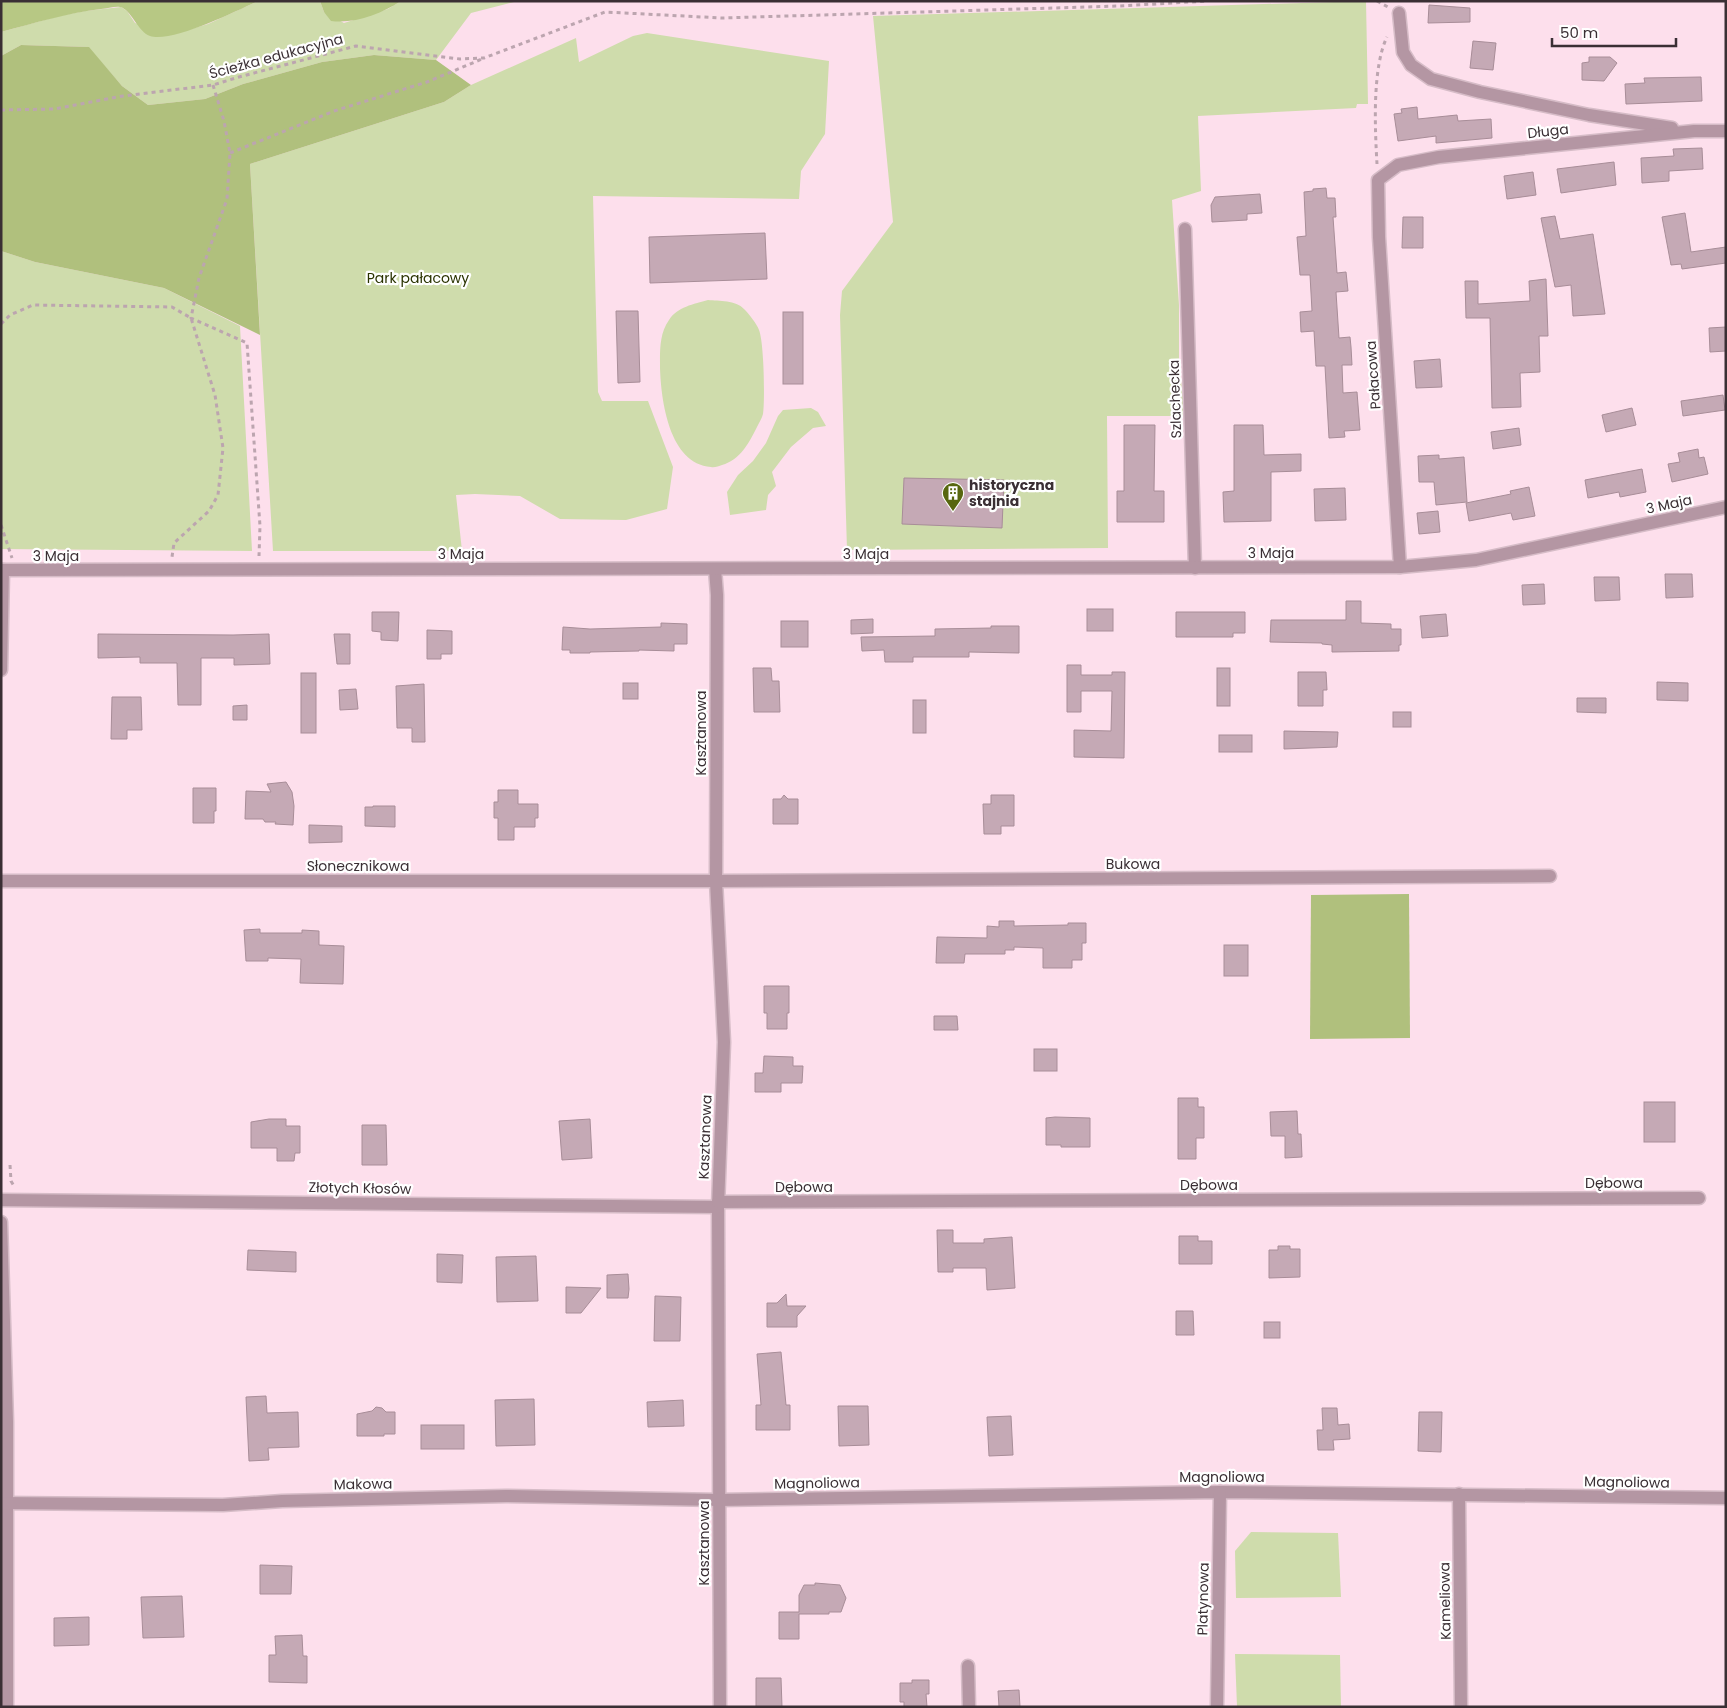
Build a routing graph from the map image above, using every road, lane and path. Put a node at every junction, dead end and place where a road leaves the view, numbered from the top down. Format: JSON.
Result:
{"nodes":[{"id":1,"x":1208,"y":1,"type":"edge"},
{"id":2,"x":1399,"y":14,"type":"joint"},
{"id":3,"x":484,"y":58,"type":"junction"},
{"id":4,"x":213,"y":85,"type":"junction"},
{"id":5,"x":1,"y":110,"type":"edge"},
{"id":6,"x":1694,"y":131,"type":"junction"},
{"id":7,"x":1726,"y":131,"type":"edge"},
{"id":8,"x":230,"y":153,"type":"junction"},
{"id":9,"x":1378,"y":180,"type":"junction"},
{"id":10,"x":1185,"y":229,"type":"dead end"},
{"id":11,"x":190,"y":318,"type":"junction"},
{"id":12,"x":1,"y":324,"type":"edge"},
{"id":13,"x":1726,"y":507,"type":"edge"},
{"id":14,"x":1,"y":525,"type":"edge"},
{"id":15,"x":1195,"y":568,"type":"junction"},
{"id":16,"x":1400,"y":568,"type":"junction"},
{"id":17,"x":715,"y":569,"type":"junction"},
{"id":18,"x":5,"y":570,"type":"edge"},
{"id":19,"x":170,"y":570,"type":"junction"},
{"id":20,"x":258,"y":570,"type":"junction"},
{"id":21,"x":1,"y":670,"type":"edge"},
{"id":22,"x":1550,"y":876,"type":"dead end"},
{"id":23,"x":1,"y":881,"type":"edge"},
{"id":24,"x":716,"y":881,"type":"junction"},
{"id":25,"x":1699,"y":1198,"type":"dead end"},
{"id":26,"x":1,"y":1200,"type":"edge"},
{"id":27,"x":718,"y":1204,"type":"junction"},
{"id":28,"x":1,"y":1222,"type":"edge"},
{"id":29,"x":2,"y":1258,"type":"edge"},
{"id":30,"x":4,"y":1423,"type":"edge"},
{"id":31,"x":1220,"y":1492,"type":"junction"},
{"id":32,"x":1459,"y":1494,"type":"junction"},
{"id":33,"x":1726,"y":1498,"type":"edge"},
{"id":34,"x":719,"y":1500,"type":"junction"},
{"id":35,"x":4,"y":1503,"type":"edge"},
{"id":36,"x":968,"y":1666,"type":"dead end"},
{"id":37,"x":7,"y":1707,"type":"edge"},
{"id":38,"x":720,"y":1707,"type":"edge"},
{"id":39,"x":969,"y":1707,"type":"edge"},
{"id":40,"x":1217,"y":1707,"type":"edge"},
{"id":41,"x":1461,"y":1707,"type":"edge"}],
"edges":[{"from":1,"to":3,"type":"path","name":"Ścieżka edukacyjna"},
{"from":2,"to":6,"type":"street"},
{"from":2,"to":9,"type":"path"},
{"from":3,"to":4,"type":"path","name":"Ścieżka edukacyjna"},
{"from":3,"to":8,"type":"path"},
{"from":4,"to":5,"type":"path","name":"Ścieżka edukacyjna"},
{"from":4,"to":8,"type":"path"},
{"from":6,"to":7,"type":"street","name":"Długa"},
{"from":6,"to":9,"type":"street","name":"Długa"},
{"from":8,"to":11,"type":"path"},
{"from":9,"to":16,"type":"street","name":"Pałacowa"},
{"from":10,"to":15,"type":"street","name":"Szlachecka"},
{"from":11,"to":12,"type":"path"},
{"from":11,"to":19,"type":"path"},
{"from":11,"to":20,"type":"path"},
{"from":13,"to":16,"type":"street","name":"3 Maja"},
{"from":14,"to":18,"type":"path"},
{"from":15,"to":16,"type":"street","name":"3 Maja"},
{"from":15,"to":17,"type":"street","name":"3 Maja"},
{"from":17,"to":20,"type":"street","name":"3 Maja"},
{"from":17,"to":24,"type":"street","name":"Kasztanowa"},
{"from":18,"to":19,"type":"street","name":"3 Maja"},
{"from":18,"to":21,"type":"street"},
{"from":19,"to":20,"type":"street","name":"3 Maja"},
{"from":22,"to":24,"type":"street","name":"Bukowa"},
{"from":23,"to":24,"type":"street","name":"Słonecznikowa"},
{"from":24,"to":27,"type":"street","name":"Kasztanowa"},
{"from":25,"to":27,"type":"street","name":"Dębowa"},
{"from":26,"to":27,"type":"street","name":"Złotych Kłosów"},
{"from":27,"to":34,"type":"street","name":"Kasztanowa"},
{"from":28,"to":29,"type":"street"},
{"from":29,"to":30,"type":"street"},
{"from":30,"to":35,"type":"street"},
{"from":31,"to":32,"type":"street","name":"Magnoliowa"},
{"from":31,"to":34,"type":"street","name":"Magnoliowa"},
{"from":31,"to":40,"type":"street","name":"Platynowa"},
{"from":32,"to":33,"type":"street","name":"Magnoliowa"},
{"from":32,"to":41,"type":"street","name":"Kameliowa"},
{"from":34,"to":35,"type":"street","name":"Makowa"},
{"from":34,"to":38,"type":"street","name":"Kasztanowa"},
{"from":35,"to":37,"type":"street"},
{"from":36,"to":39,"type":"street"}]}
